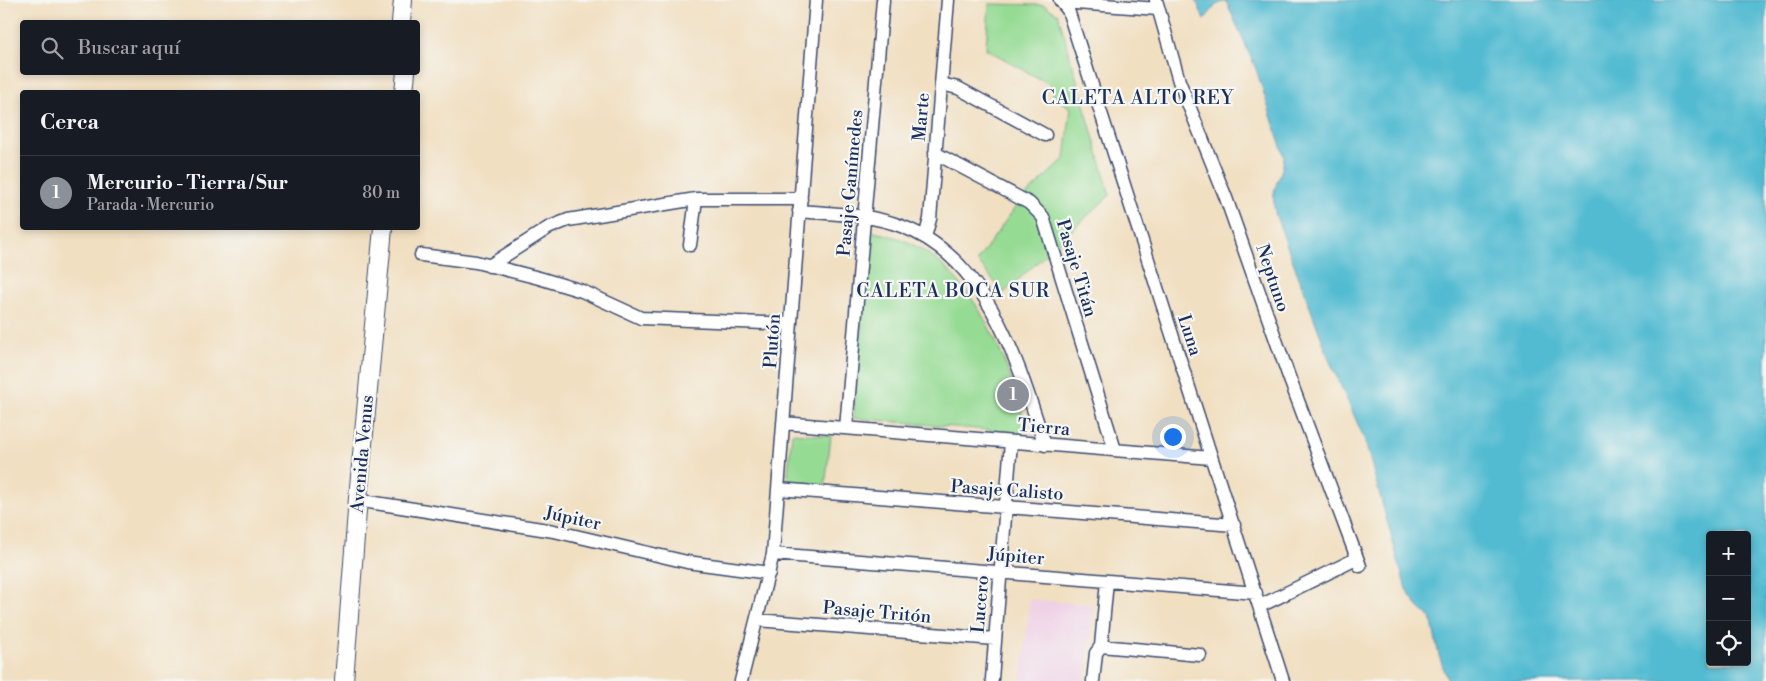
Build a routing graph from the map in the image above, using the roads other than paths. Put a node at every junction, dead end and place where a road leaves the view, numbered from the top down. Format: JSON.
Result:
{"nodes":[{"id":1,"x":403,"y":0,"type":"edge"},
{"id":2,"x":412,"y":0,"type":"edge"},
{"id":3,"x":816,"y":0,"type":"edge"},
{"id":4,"x":883,"y":0,"type":"edge"},
{"id":5,"x":948,"y":0,"type":"edge"},
{"id":6,"x":1061,"y":1,"type":"edge"},
{"id":7,"x":1157,"y":4,"type":"edge"},
{"id":8,"x":401,"y":20,"type":"edge"},
{"id":9,"x":410,"y":20,"type":"edge"},
{"id":10,"x":396,"y":75,"type":"edge"},
{"id":11,"x":406,"y":75,"type":"edge"},
{"id":12,"x":941,"y":84,"type":"junction"},
{"id":13,"x":395,"y":90,"type":"edge"},
{"id":14,"x":404,"y":90,"type":"edge"},
{"id":15,"x":1045,"y":135,"type":"dead end"},
{"id":16,"x":935,"y":153,"type":"junction"},
{"id":17,"x":696,"y":199,"type":"junction"},
{"id":18,"x":800,"y":205,"type":"junction"},
{"id":19,"x":864,"y":217,"type":"junction"},
{"id":20,"x":383,"y":230,"type":"edge"},
{"id":21,"x":393,"y":230,"type":"edge"},
{"id":22,"x":925,"y":237,"type":"junction"},
{"id":23,"x":690,"y":244,"type":"dead end"},
{"id":24,"x":421,"y":256,"type":"dead end"},
{"id":25,"x":489,"y":266,"type":"junction"},
{"id":26,"x":791,"y":324,"type":"junction"},
{"id":27,"x":783,"y":423,"type":"junction"},
{"id":28,"x":846,"y":428,"type":"junction"},
{"id":29,"x":1011,"y":442,"type":"junction"},
{"id":30,"x":1045,"y":445,"type":"junction"},
{"id":31,"x":1115,"y":450,"type":"junction"},
{"id":32,"x":1211,"y":458,"type":"junction"},
{"id":33,"x":778,"y":489,"type":"junction"},
{"id":34,"x":369,"y":502,"type":"junction"},
{"id":35,"x":1006,"y":507,"type":"junction"},
{"id":36,"x":1234,"y":525,"type":"junction"},
{"id":37,"x":773,"y":554,"type":"junction"},
{"id":38,"x":769,"y":573,"type":"junction"},
{"id":39,"x":1000,"y":573,"type":"junction"},
{"id":40,"x":1107,"y":581,"type":"junction"},
{"id":41,"x":1256,"y":593,"type":"junction"},
{"id":42,"x":1260,"y":606,"type":"junction"},
{"id":43,"x":757,"y":620,"type":"junction"},
{"id":44,"x":995,"y":639,"type":"junction"},
{"id":45,"x":1101,"y":646,"type":"junction"},
{"id":46,"x":1200,"y":655,"type":"dead end"},
{"id":47,"x":992,"y":679,"type":"dead end"},
{"id":48,"x":344,"y":681,"type":"edge"},
{"id":49,"x":354,"y":681,"type":"edge"},
{"id":50,"x":742,"y":681,"type":"edge"},
{"id":51,"x":1093,"y":681,"type":"edge"},
{"id":52,"x":1283,"y":681,"type":"edge"}],
"edges":[{"from":1,"to":8,"type":"street"},
{"from":2,"to":9,"type":"street"},
{"from":3,"to":18,"type":"street","name":"Plutón"},
{"from":4,"to":19,"type":"street","name":"Pasaje Ganímedes"},
{"from":5,"to":12,"type":"street","name":"Marte"},
{"from":6,"to":7,"type":"street"},
{"from":6,"to":32,"type":"street","name":"Luna"},
{"from":7,"to":42,"type":"street","name":"Neptuno"},
{"from":10,"to":13,"type":"street"},
{"from":11,"to":14,"type":"street"},
{"from":12,"to":15,"type":"street"},
{"from":12,"to":16,"type":"street","name":"Marte"},
{"from":16,"to":22,"type":"street","name":"Marte"},
{"from":16,"to":31,"type":"street","name":"Pasaje Titán"},
{"from":17,"to":18,"type":"street"},
{"from":17,"to":23,"type":"street"},
{"from":17,"to":25,"type":"street"},
{"from":18,"to":19,"type":"street"},
{"from":18,"to":26,"type":"street","name":"Plutón"},
{"from":19,"to":22,"type":"street"},
{"from":19,"to":28,"type":"street","name":"Pasaje Ganímedes"},
{"from":20,"to":48,"type":"street","name":"Avenida Venus"},
{"from":21,"to":34,"type":"street","name":"Avenida Venus"},
{"from":22,"to":30,"type":"street"},
{"from":24,"to":25,"type":"street"},
{"from":25,"to":26,"type":"street"},
{"from":26,"to":27,"type":"street","name":"Plutón"},
{"from":27,"to":28,"type":"street","name":"Tierra"},
{"from":27,"to":33,"type":"street","name":"Plutón"},
{"from":28,"to":29,"type":"street","name":"Tierra"},
{"from":29,"to":30,"type":"street","name":"Tierra"},
{"from":29,"to":35,"type":"street","name":"Lucero"},
{"from":30,"to":31,"type":"street","name":"Tierra"},
{"from":31,"to":32,"type":"street","name":"Tierra"},
{"from":32,"to":36,"type":"street","name":"Luna"},
{"from":33,"to":35,"type":"street","name":"Pasaje Calisto"},
{"from":33,"to":37,"type":"street","name":"Plutón"},
{"from":34,"to":38,"type":"street","name":"Júpiter"},
{"from":34,"to":49,"type":"street","name":"Avenida Venus"},
{"from":35,"to":36,"type":"street","name":"Pasaje Calisto"},
{"from":35,"to":39,"type":"street","name":"Lucero"},
{"from":36,"to":41,"type":"street","name":"Luna"},
{"from":37,"to":38,"type":"street","name":"Plutón"},
{"from":37,"to":39,"type":"street","name":"Júpiter"},
{"from":38,"to":43,"type":"street","name":"Plutón"},
{"from":39,"to":40,"type":"street","name":"Júpiter"},
{"from":39,"to":44,"type":"street","name":"Lucero"},
{"from":40,"to":41,"type":"street","name":"Júpiter"},
{"from":40,"to":45,"type":"street"},
{"from":41,"to":42,"type":"street","name":"Luna"},
{"from":42,"to":52,"type":"street","name":"Luna"},
{"from":43,"to":44,"type":"street","name":"Pasaje Tritón"},
{"from":43,"to":50,"type":"street","name":"Plutón"},
{"from":44,"to":47,"type":"street","name":"Lucero"},
{"from":45,"to":46,"type":"street"},
{"from":45,"to":51,"type":"street"}]}
